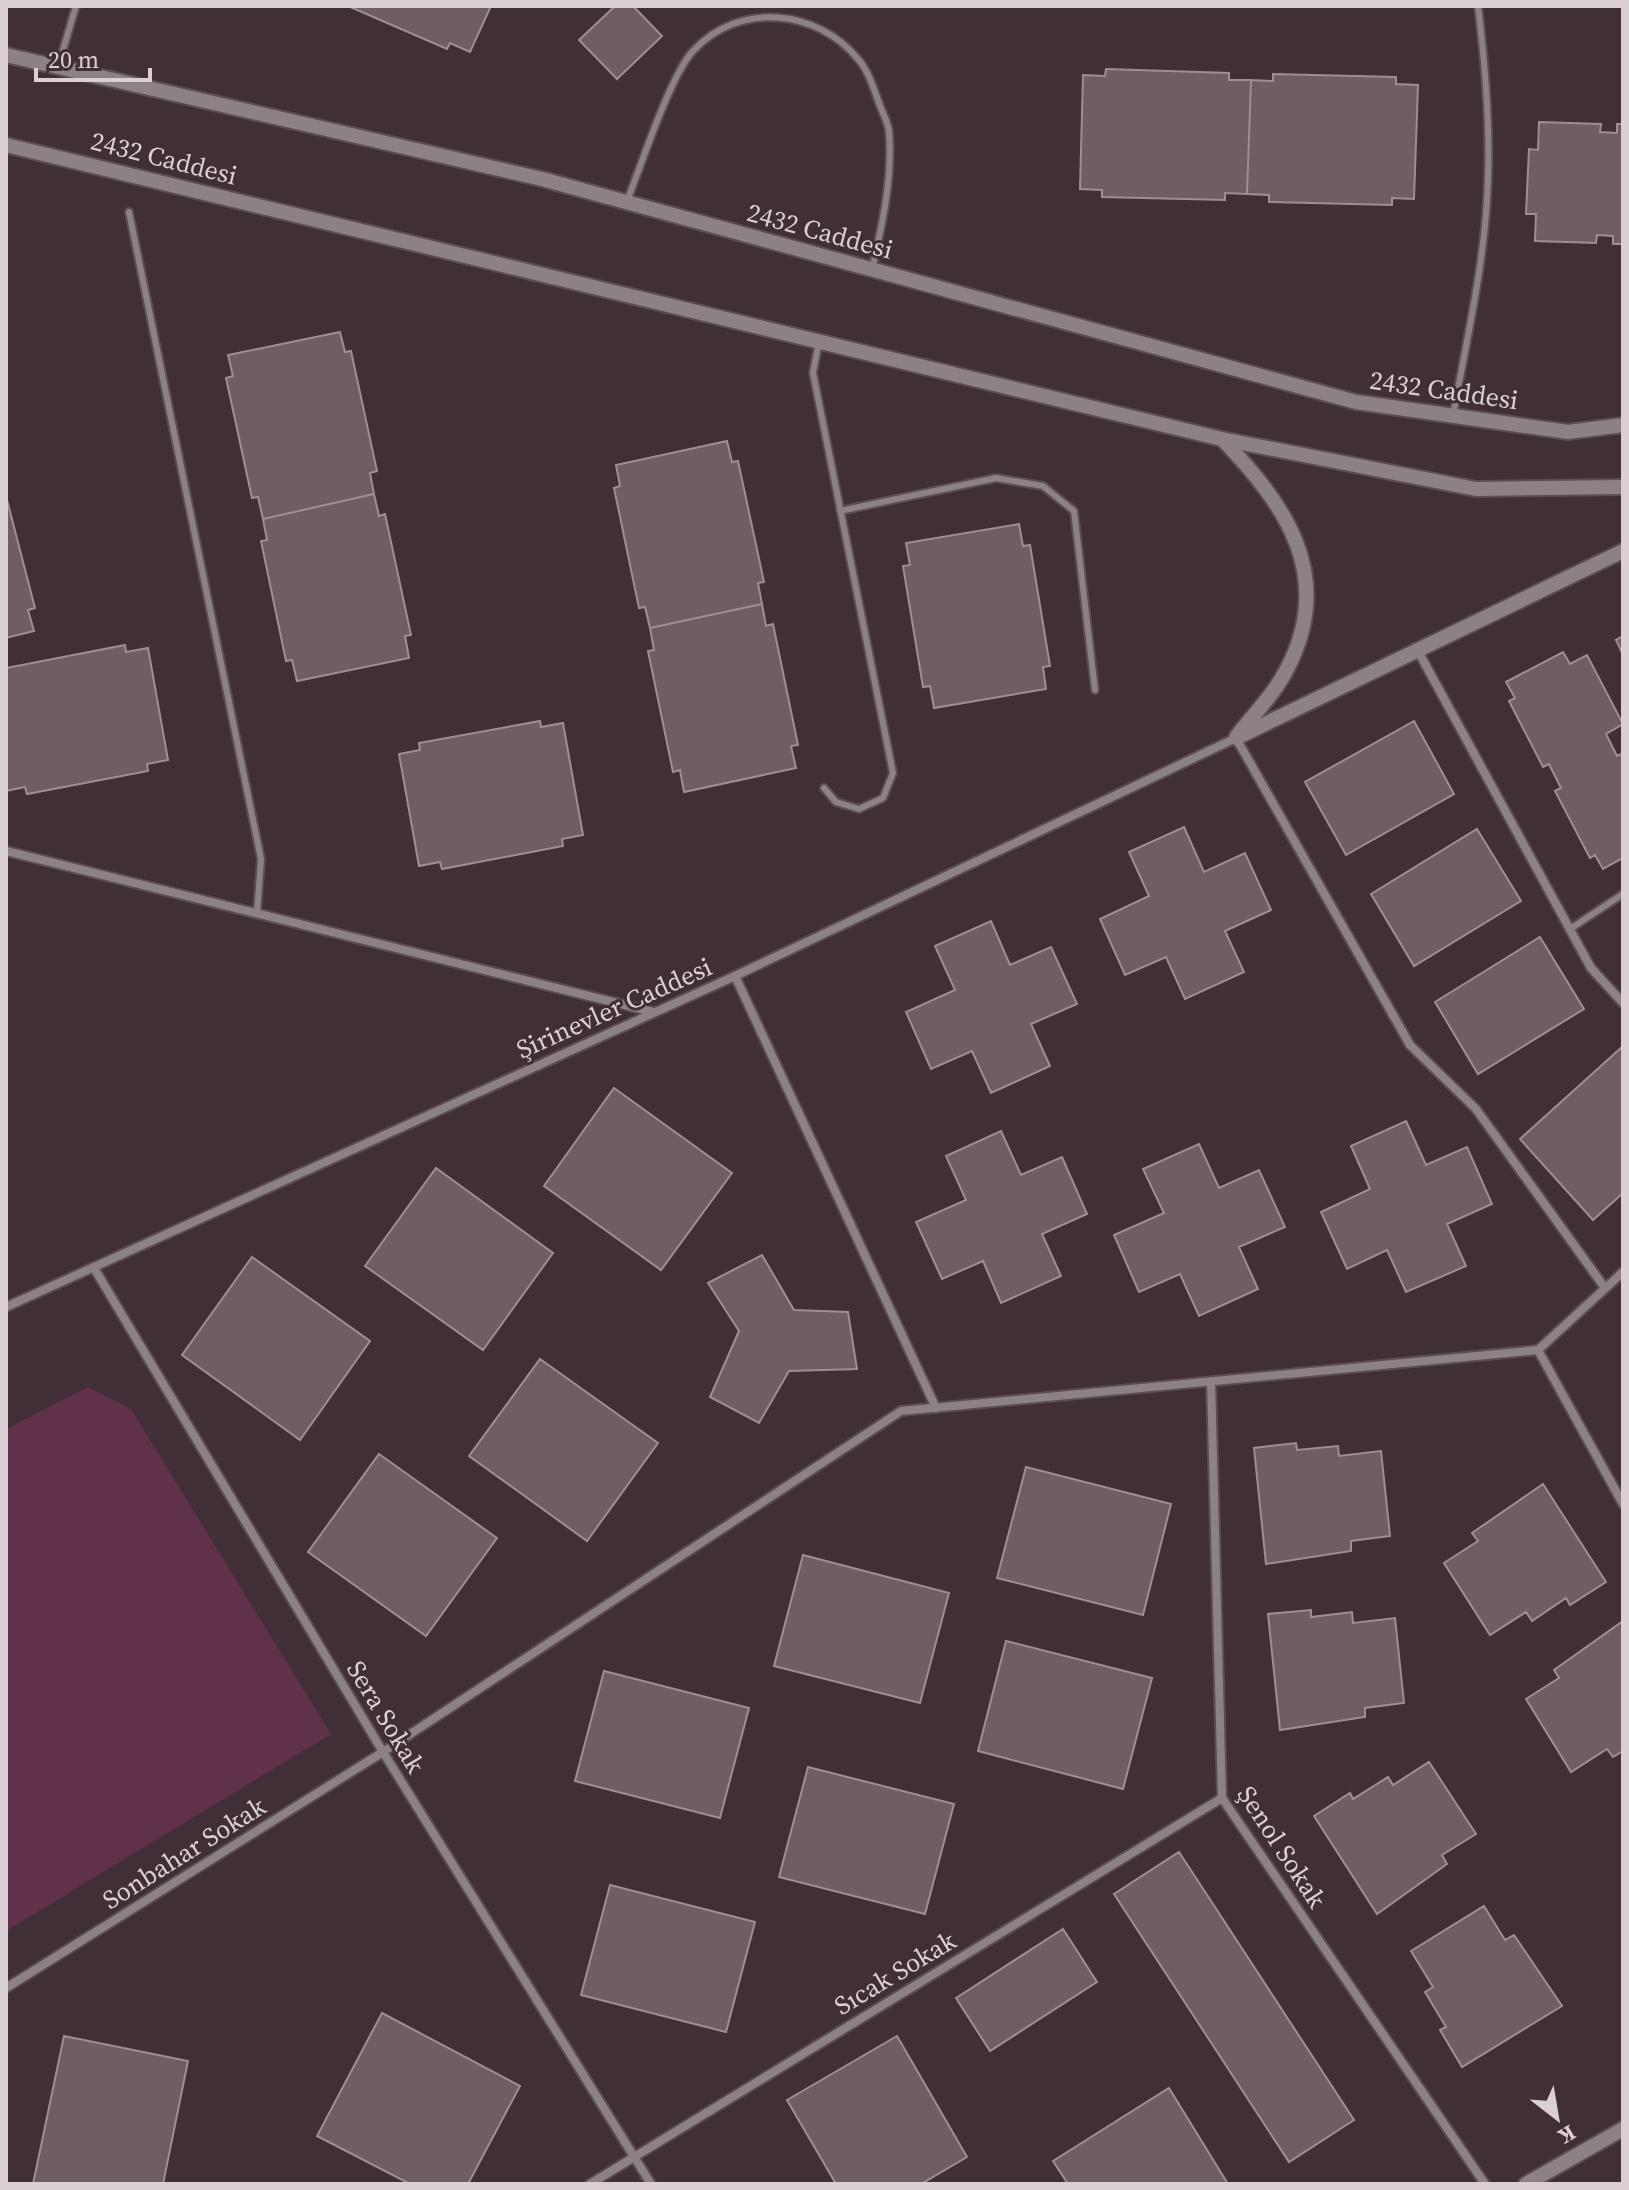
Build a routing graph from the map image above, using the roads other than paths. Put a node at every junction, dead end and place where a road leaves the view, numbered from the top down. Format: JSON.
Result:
{"nodes":[{"id":1,"x":76,"y":6,"type":"edge"},
{"id":2,"x":1478,"y":6,"type":"edge"},
{"id":3,"x":6,"y":55,"type":"edge"},
{"id":4,"x":58,"y":67,"type":"junction"},
{"id":5,"x":6,"y":145,"type":"edge"},
{"id":6,"x":627,"y":203,"type":"junction"},
{"id":7,"x":129,"y":212,"type":"dead end"},
{"id":8,"x":872,"y":270,"type":"junction"},
{"id":9,"x":819,"y":341,"type":"junction"},
{"id":10,"x":1453,"y":416,"type":"junction"},
{"id":11,"x":1623,"y":425,"type":"edge"},
{"id":12,"x":1222,"y":439,"type":"junction"},
{"id":13,"x":1623,"y":487,"type":"edge"},
{"id":14,"x":840,"y":511,"type":"junction"},
{"id":15,"x":1623,"y":551,"type":"edge"},
{"id":16,"x":1418,"y":651,"type":"junction"},
{"id":17,"x":1095,"y":690,"type":"dead end"},
{"id":18,"x":1236,"y":738,"type":"junction"},
{"id":19,"x":824,"y":788,"type":"dead end"},
{"id":20,"x":6,"y":851,"type":"edge"},
{"id":21,"x":1623,"y":894,"type":"edge"},
{"id":22,"x":257,"y":913,"type":"junction"},
{"id":23,"x":1570,"y":929,"type":"junction"},
{"id":24,"x":735,"y":976,"type":"junction"},
{"id":25,"x":1623,"y":1003,"type":"edge"},
{"id":26,"x":653,"y":1012,"type":"junction"},
{"id":27,"x":94,"y":1268,"type":"junction"},
{"id":28,"x":1623,"y":1272,"type":"edge"},
{"id":29,"x":1605,"y":1288,"type":"junction"},
{"id":30,"x":6,"y":1307,"type":"edge"},
{"id":31,"x":1538,"y":1350,"type":"junction"},
{"id":32,"x":1211,"y":1381,"type":"junction"},
{"id":33,"x":936,"y":1408,"type":"junction"},
{"id":34,"x":1623,"y":1504,"type":"edge"},
{"id":35,"x":383,"y":1752,"type":"junction"},
{"id":36,"x":1222,"y":1798,"type":"junction"},
{"id":37,"x":6,"y":1988,"type":"edge"},
{"id":38,"x":1623,"y":2129,"type":"edge"},
{"id":39,"x":635,"y":2157,"type":"junction"},
{"id":40,"x":590,"y":2184,"type":"edge"},
{"id":41,"x":651,"y":2184,"type":"edge"},
{"id":42,"x":1485,"y":2184,"type":"edge"},
{"id":43,"x":1526,"y":2184,"type":"edge"}],
"edges":[{"from":1,"to":4,"type":"lane"},
{"from":2,"to":10,"type":"lane"},
{"from":3,"to":4,"type":"street","name":"2432 Caddesi"},
{"from":4,"to":6,"type":"street","name":"2432 Caddesi"},
{"from":5,"to":9,"type":"street","name":"2432 Caddesi"},
{"from":6,"to":8,"type":"street","name":"2432 Caddesi"},
{"from":6,"to":8,"type":"lane"},
{"from":7,"to":22,"type":"lane"},
{"from":8,"to":10,"type":"street","name":"2432 Caddesi"},
{"from":9,"to":12,"type":"street","name":"2432 Caddesi"},
{"from":9,"to":14,"type":"lane"},
{"from":10,"to":11,"type":"street","name":"2432 Caddesi"},
{"from":12,"to":13,"type":"street","name":"2432 Caddesi"},
{"from":12,"to":18,"type":"street"},
{"from":14,"to":17,"type":"lane"},
{"from":14,"to":19,"type":"lane"},
{"from":15,"to":16,"type":"street"},
{"from":16,"to":18,"type":"street"},
{"from":16,"to":23,"type":"street"},
{"from":18,"to":24,"type":"street","name":"Şirinevler Caddesi"},
{"from":18,"to":29,"type":"street"},
{"from":20,"to":22,"type":"street"},
{"from":21,"to":23,"type":"lane"},
{"from":22,"to":26,"type":"street"},
{"from":23,"to":25,"type":"street"},
{"from":24,"to":26,"type":"street","name":"Şirinevler Caddesi"},
{"from":24,"to":33,"type":"street"},
{"from":26,"to":27,"type":"street","name":"Şirinevler Caddesi"},
{"from":27,"to":30,"type":"street","name":"Şirinevler Caddesi"},
{"from":27,"to":35,"type":"street","name":"Sera Sokak"},
{"from":28,"to":29,"type":"street"},
{"from":29,"to":31,"type":"street"},
{"from":31,"to":32,"type":"street","name":"Sonbahar Sokak"},
{"from":31,"to":34,"type":"street"},
{"from":32,"to":33,"type":"street","name":"Sonbahar Sokak"},
{"from":32,"to":36,"type":"street","name":"Şenol Sokak"},
{"from":33,"to":35,"type":"street","name":"Sonbahar Sokak"},
{"from":35,"to":37,"type":"street","name":"Sonbahar Sokak"},
{"from":35,"to":39,"type":"street","name":"Sera Sokak"},
{"from":36,"to":39,"type":"street","name":"Sıcak Sokak"},
{"from":36,"to":42,"type":"street","name":"Şenol Sokak"},
{"from":38,"to":43,"type":"street"},
{"from":39,"to":40,"type":"street","name":"Sıcak Sokak"},
{"from":39,"to":41,"type":"street","name":"Sera Sokak"}]}
